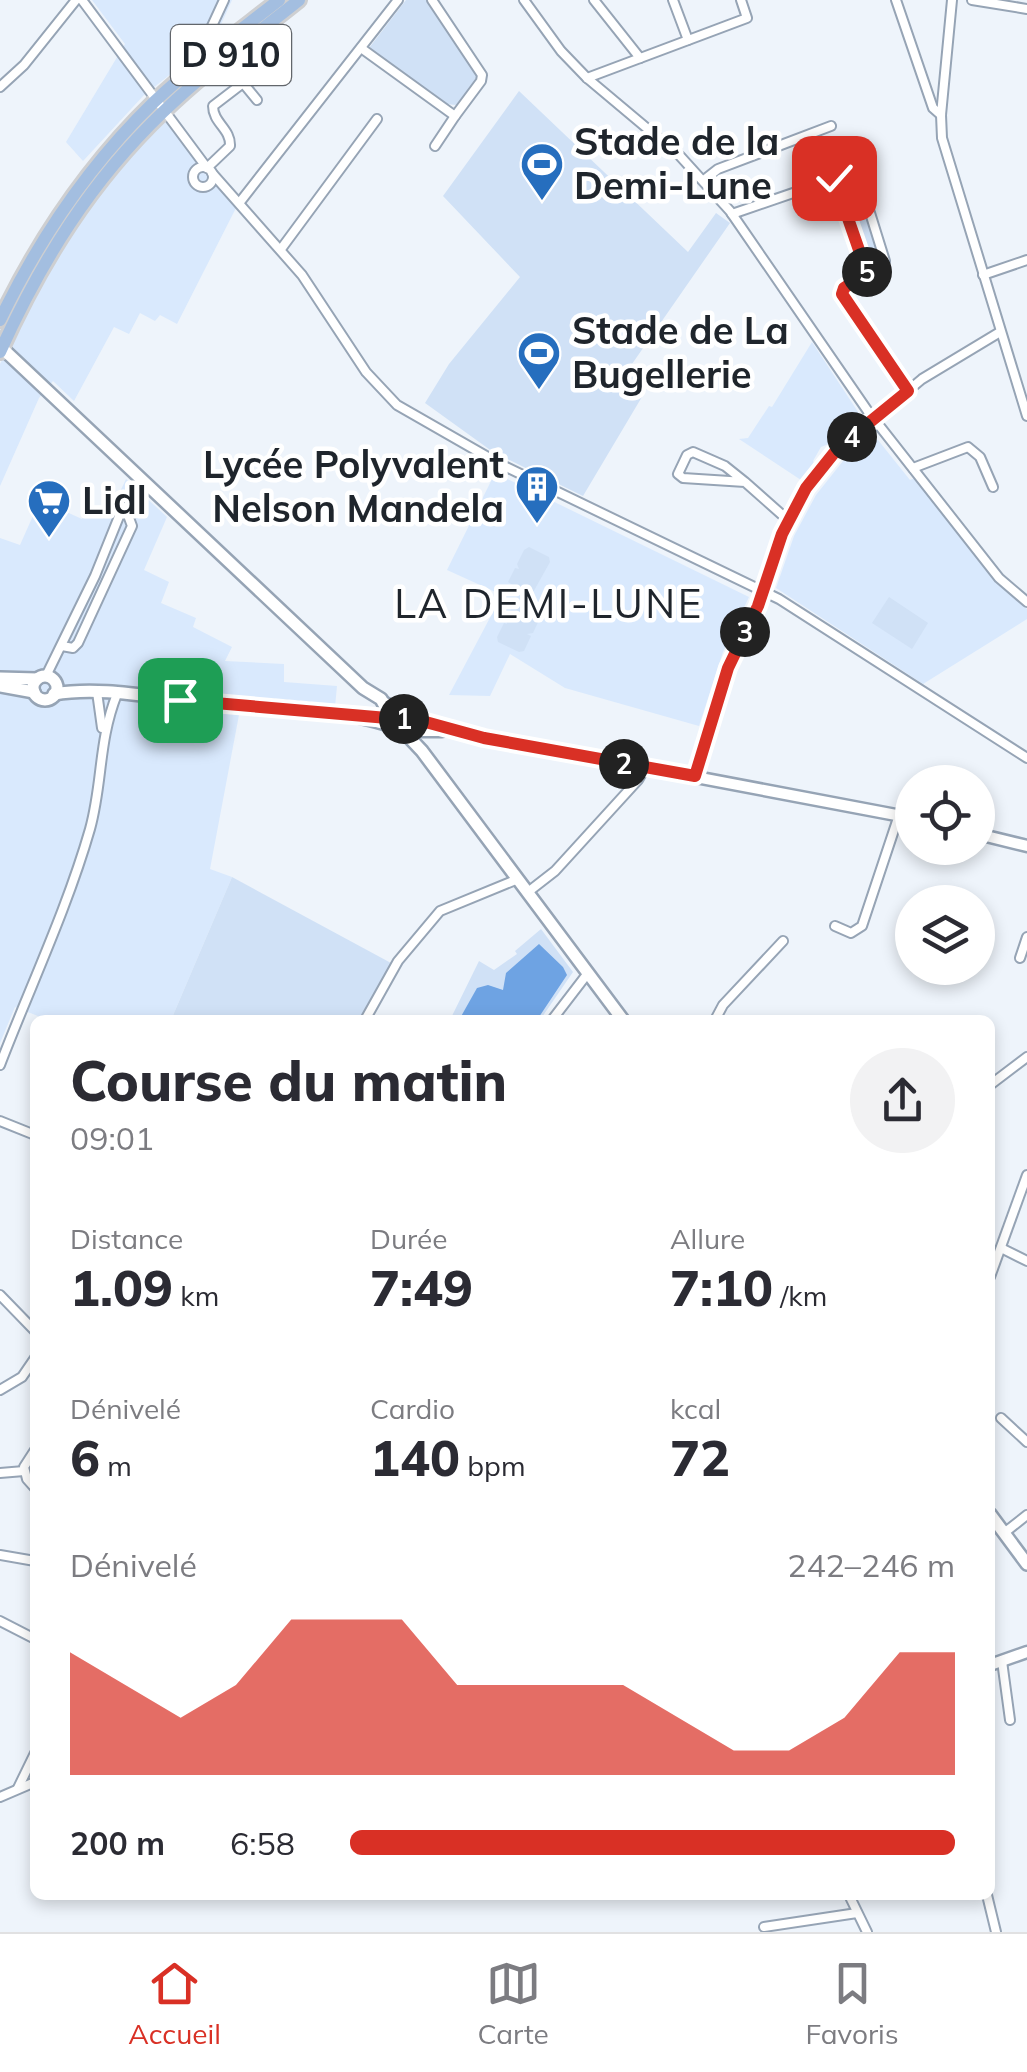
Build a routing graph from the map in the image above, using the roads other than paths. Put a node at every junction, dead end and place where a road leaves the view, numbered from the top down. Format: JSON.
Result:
{"nodes":[{"id":1,"x":79,"y":0,"type":"edge"},
{"id":2,"x":224,"y":0,"type":"edge"},
{"id":3,"x":279,"y":0,"type":"edge"},
{"id":4,"x":299,"y":0,"type":"edge"},
{"id":5,"x":398,"y":0,"type":"edge"},
{"id":6,"x":432,"y":0,"type":"edge"},
{"id":7,"x":524,"y":0,"type":"edge"},
{"id":8,"x":594,"y":0,"type":"edge"},
{"id":9,"x":673,"y":0,"type":"edge"},
{"id":10,"x":741,"y":0,"type":"edge"},
{"id":11,"x":896,"y":0,"type":"edge"},
{"id":12,"x":952,"y":0,"type":"edge"},
{"id":13,"x":972,"y":0,"type":"edge"},
{"id":14,"x":1027,"y":9,"type":"edge"},
{"id":15,"x":206,"y":38,"type":"dead end"},
{"id":16,"x":688,"y":40,"type":"junction"},
{"id":17,"x":362,"y":48,"type":"junction"},
{"id":18,"x":640,"y":58,"type":"junction"},
{"id":19,"x":587,"y":78,"type":"junction"},
{"id":20,"x":0,"y":87,"type":"edge"},
{"id":21,"x":257,"y":100,"type":"dead end"},
{"id":22,"x":160,"y":105,"type":"junction"},
{"id":23,"x":940,"y":115,"type":"junction"},
{"id":24,"x":455,"y":116,"type":"junction"},
{"id":25,"x":377,"y":119,"type":"dead end"},
{"id":26,"x":832,"y":126,"type":"dead end"},
{"id":27,"x":435,"y":146,"type":"dead end"},
{"id":28,"x":854,"y":154,"type":"dead end"},
{"id":29,"x":206,"y":170,"type":"junction"},
{"id":30,"x":856,"y":171,"type":"junction"},
{"id":31,"x":834,"y":178,"type":"junction"},
{"id":32,"x":704,"y":180,"type":"junction"},
{"id":33,"x":209,"y":185,"type":"junction"},
{"id":34,"x":227,"y":190,"type":"junction"},
{"id":35,"x":240,"y":202,"type":"junction"},
{"id":36,"x":732,"y":214,"type":"junction"},
{"id":37,"x":280,"y":249,"type":"junction"},
{"id":38,"x":1027,"y":260,"type":"edge"},
{"id":39,"x":867,"y":273,"type":"junction"},
{"id":40,"x":982,"y":274,"type":"junction"},
{"id":41,"x":0,"y":320,"type":"edge"},
{"id":42,"x":1000,"y":332,"type":"junction"},
{"id":43,"x":0,"y":349,"type":"edge"},
{"id":44,"x":908,"y":391,"type":"junction"},
{"id":45,"x":1027,"y":416,"type":"edge"},
{"id":46,"x":875,"y":419,"type":"junction"},
{"id":47,"x":913,"y":468,"type":"junction"},
{"id":48,"x":745,"y":482,"type":"junction"},
{"id":49,"x":993,"y":487,"type":"dead end"},
{"id":50,"x":788,"y":521,"type":"junction"},
{"id":51,"x":763,"y":591,"type":"junction"},
{"id":52,"x":1027,"y":602,"type":"edge"},
{"id":53,"x":62,"y":646,"type":"junction"},
{"id":54,"x":0,"y":678,"type":"edge"},
{"id":55,"x":45,"y":685,"type":"junction"},
{"id":56,"x":0,"y":686,"type":"edge"},
{"id":57,"x":363,"y":688,"type":"junction"},
{"id":58,"x":97,"y":692,"type":"junction"},
{"id":59,"x":117,"y":694,"type":"junction"},
{"id":60,"x":383,"y":702,"type":"junction"},
{"id":61,"x":391,"y":717,"type":"junction"},
{"id":62,"x":375,"y":719,"type":"junction"},
{"id":63,"x":422,"y":721,"type":"junction"},
{"id":64,"x":404,"y":731,"type":"junction"},
{"id":65,"x":458,"y":732,"type":"junction"},
{"id":66,"x":103,"y":733,"type":"junction"},
{"id":67,"x":1027,"y":758,"type":"edge"},
{"id":68,"x":645,"y":768,"type":"junction"},
{"id":69,"x":695,"y":776,"type":"junction"},
{"id":70,"x":895,"y":814,"type":"edge"},
{"id":71,"x":895,"y":827,"type":"edge"},
{"id":72,"x":995,"y":838,"type":"edge"},
{"id":73,"x":1027,"y":846,"type":"edge"},
{"id":74,"x":518,"y":879,"type":"junction"},
{"id":75,"x":528,"y":892,"type":"junction"},
{"id":76,"x":835,"y":926,"type":"dead end"},
{"id":77,"x":1027,"y":936,"type":"edge"},
{"id":78,"x":782,"y":941,"type":"dead end"},
{"id":79,"x":1020,"y":958,"type":"dead end"},
{"id":80,"x":588,"y":972,"type":"junction"},
{"id":81,"x":367,"y":1015,"type":"edge"},
{"id":82,"x":556,"y":1015,"type":"edge"},
{"id":83,"x":619,"y":1015,"type":"edge"},
{"id":84,"x":717,"y":1015,"type":"edge"},
{"id":85,"x":1027,"y":1057,"type":"edge"},
{"id":86,"x":0,"y":1065,"type":"edge"},
{"id":87,"x":995,"y":1081,"type":"edge"},
{"id":88,"x":0,"y":1121,"type":"edge"},
{"id":89,"x":30,"y":1133,"type":"edge"},
{"id":90,"x":1027,"y":1175,"type":"edge"},
{"id":91,"x":1001,"y":1248,"type":"junction"},
{"id":92,"x":1027,"y":1261,"type":"edge"},
{"id":93,"x":995,"y":1264,"type":"edge"},
{"id":94,"x":0,"y":1296,"type":"edge"},
{"id":95,"x":30,"y":1326,"type":"edge"},
{"id":96,"x":30,"y":1368,"type":"edge"},
{"id":97,"x":0,"y":1390,"type":"edge"},
{"id":98,"x":1001,"y":1418,"type":"dead end"},
{"id":99,"x":1027,"y":1442,"type":"edge"},
{"id":100,"x":30,"y":1458,"type":"edge"},
{"id":101,"x":24,"y":1472,"type":"junction"},
{"id":102,"x":0,"y":1473,"type":"edge"},
{"id":103,"x":30,"y":1481,"type":"edge"},
{"id":104,"x":1027,"y":1515,"type":"edge"},
{"id":105,"x":995,"y":1521,"type":"edge"},
{"id":106,"x":1004,"y":1533,"type":"junction"},
{"id":107,"x":0,"y":1555,"type":"edge"},
{"id":108,"x":30,"y":1561,"type":"edge"},
{"id":109,"x":1027,"y":1564,"type":"edge"},
{"id":110,"x":0,"y":1621,"type":"edge"},
{"id":111,"x":30,"y":1636,"type":"edge"},
{"id":112,"x":1027,"y":1652,"type":"edge"},
{"id":113,"x":996,"y":1663,"type":"edge"},
{"id":114,"x":1010,"y":1720,"type":"dead end"},
{"id":115,"x":30,"y":1763,"type":"edge"},
{"id":116,"x":30,"y":1784,"type":"edge"},
{"id":117,"x":18,"y":1788,"type":"junction"},
{"id":118,"x":0,"y":1798,"type":"edge"},
{"id":119,"x":851,"y":1900,"type":"edge"},
{"id":120,"x":988,"y":1900,"type":"edge"},
{"id":121,"x":857,"y":1913,"type":"junction"},
{"id":122,"x":764,"y":1927,"type":"dead end"},
{"id":123,"x":867,"y":1932,"type":"edge"},
{"id":124,"x":996,"y":1932,"type":"edge"}],
"edges":[{"from":1,"to":20,"type":"street"},
{"from":1,"to":22,"type":"street"},
{"from":2,"to":15,"type":"street"},
{"from":3,"to":22,"type":"main road","number":"D 910"},
{"from":4,"to":22,"type":"main road","number":"D 910"},
{"from":5,"to":17,"type":"street"},
{"from":6,"to":24,"type":"street"},
{"from":7,"to":19,"type":"street"},
{"from":8,"to":18,"type":"street"},
{"from":9,"to":16,"type":"street"},
{"from":10,"to":16,"type":"street"},
{"from":11,"to":23,"type":"street"},
{"from":12,"to":23,"type":"street"},
{"from":13,"to":14,"type":"street"},
{"from":16,"to":18,"type":"street"},
{"from":17,"to":24,"type":"street"},
{"from":17,"to":35,"type":"street"},
{"from":18,"to":19,"type":"street"},
{"from":19,"to":32,"type":"street"},
{"from":21,"to":29,"type":"street"},
{"from":22,"to":29,"type":"street"},
{"from":22,"to":41,"type":"main road","number":"D 910"},
{"from":22,"to":43,"type":"main road","number":"D 910"},
{"from":23,"to":40,"type":"street"},
{"from":24,"to":27,"type":"street"},
{"from":25,"to":37,"type":"street"},
{"from":26,"to":32,"type":"street"},
{"from":28,"to":30,"type":"street"},
{"from":29,"to":33,"type":"street"},
{"from":29,"to":33,"type":"street"},
{"from":29,"to":34,"type":"street"},
{"from":30,"to":31,"type":"street"},
{"from":30,"to":39,"type":"street"},
{"from":31,"to":36,"type":"street"},
{"from":31,"to":39,"type":"street"},
{"from":32,"to":36,"type":"street"},
{"from":33,"to":34,"type":"street"},
{"from":34,"to":35,"type":"street"},
{"from":35,"to":37,"type":"street"},
{"from":36,"to":46,"type":"street"},
{"from":37,"to":51,"type":"street"},
{"from":38,"to":40,"type":"street"},
{"from":39,"to":44,"type":"street"},
{"from":40,"to":42,"type":"street"},
{"from":42,"to":44,"type":"street"},
{"from":42,"to":45,"type":"street"},
{"from":43,"to":57,"type":"main road"},
{"from":44,"to":46,"type":"street"},
{"from":46,"to":47,"type":"street"},
{"from":46,"to":50,"type":"street"},
{"from":47,"to":49,"type":"street"},
{"from":47,"to":52,"type":"street"},
{"from":48,"to":48,"type":"street"},
{"from":48,"to":50,"type":"street"},
{"from":50,"to":51,"type":"street"},
{"from":51,"to":67,"type":"street"},
{"from":51,"to":69,"type":"street"},
{"from":53,"to":53,"type":"street"},
{"from":53,"to":55,"type":"street"},
{"from":54,"to":55,"type":"main road"},
{"from":55,"to":56,"type":"main road"},
{"from":55,"to":58,"type":"main road"},
{"from":57,"to":60,"type":"main road"},
{"from":57,"to":61,"type":"main road"},
{"from":58,"to":59,"type":"main road"},
{"from":58,"to":66,"type":"street"},
{"from":59,"to":62,"type":"main road"},
{"from":59,"to":66,"type":"street"},
{"from":60,"to":61,"type":"main road"},
{"from":60,"to":63,"type":"street"},
{"from":61,"to":62,"type":"main road"},
{"from":61,"to":63,"type":"street"},
{"from":61,"to":64,"type":"main road"},
{"from":62,"to":64,"type":"main road"},
{"from":63,"to":65,"type":"street"},
{"from":64,"to":65,"type":"street"},
{"from":64,"to":74,"type":"main road"},
{"from":65,"to":68,"type":"street"},
{"from":66,"to":86,"type":"street"},
{"from":68,"to":69,"type":"street"},
{"from":68,"to":75,"type":"street"},
{"from":69,"to":70,"type":"street"},
{"from":71,"to":76,"type":"street"},
{"from":72,"to":73,"type":"street"},
{"from":74,"to":75,"type":"main road"},
{"from":74,"to":81,"type":"street"},
{"from":75,"to":80,"type":"main road"},
{"from":77,"to":79,"type":"street"},
{"from":78,"to":84,"type":"street"},
{"from":80,"to":82,"type":"street"},
{"from":80,"to":83,"type":"main road"},
{"from":85,"to":87,"type":"street"},
{"from":88,"to":89,"type":"street"},
{"from":90,"to":91,"type":"street"},
{"from":91,"to":92,"type":"street"},
{"from":91,"to":93,"type":"street"},
{"from":94,"to":95,"type":"street"},
{"from":96,"to":97,"type":"street"},
{"from":98,"to":99,"type":"street"},
{"from":100,"to":101,"type":"street"},
{"from":101,"to":102,"type":"street"},
{"from":101,"to":103,"type":"street"},
{"from":104,"to":106,"type":"street"},
{"from":105,"to":106,"type":"main road"},
{"from":106,"to":109,"type":"main road"},
{"from":107,"to":108,"type":"street"},
{"from":110,"to":111,"type":"street"},
{"from":112,"to":113,"type":"street"},
{"from":113,"to":114,"type":"street"},
{"from":115,"to":117,"type":"street"},
{"from":116,"to":117,"type":"street"},
{"from":117,"to":118,"type":"street"},
{"from":119,"to":121,"type":"street"},
{"from":120,"to":124,"type":"street"},
{"from":121,"to":122,"type":"street"},
{"from":121,"to":123,"type":"street"}]}
